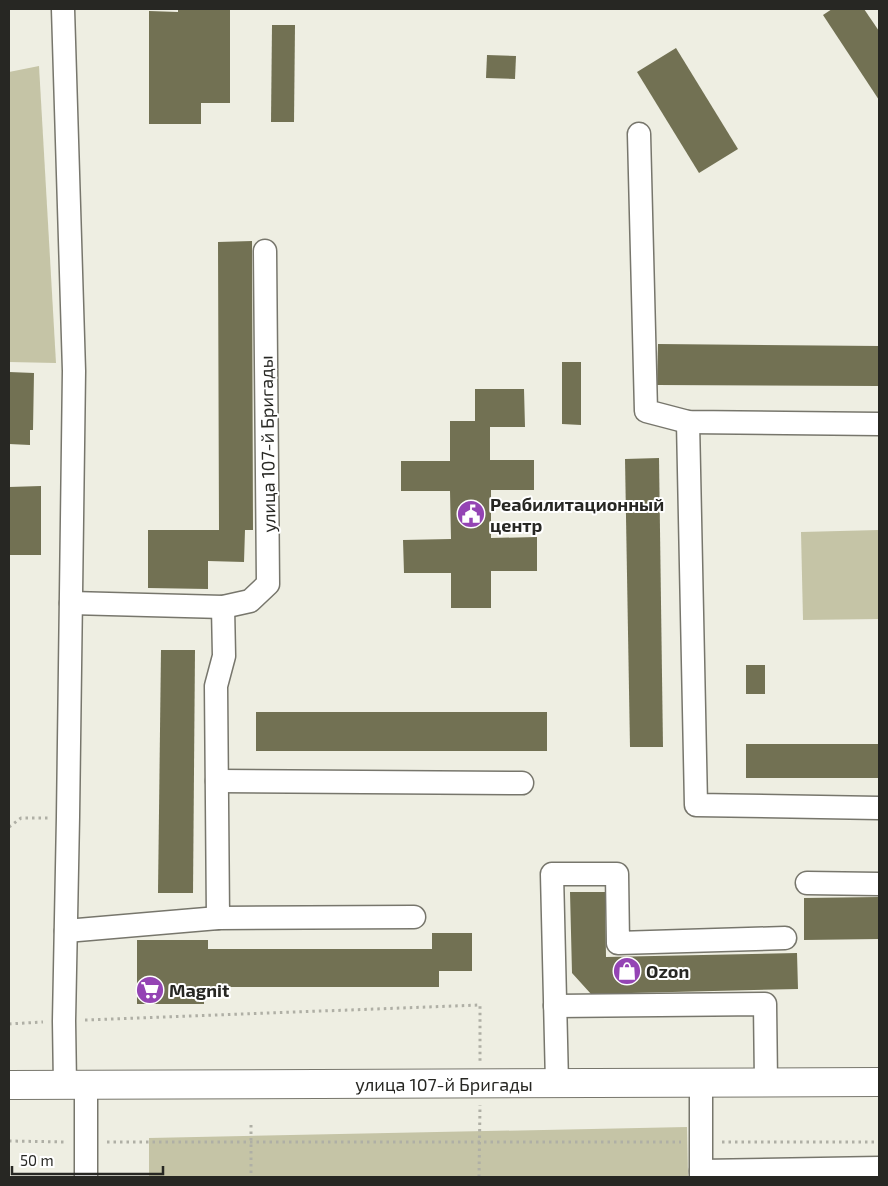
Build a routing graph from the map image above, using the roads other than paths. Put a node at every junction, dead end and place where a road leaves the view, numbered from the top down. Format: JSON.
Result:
{"nodes":[{"id":1,"x":63,"y":9,"type":"edge"},
{"id":2,"x":639,"y":134,"type":"dead end"},
{"id":3,"x":265,"y":251,"type":"dead end"},
{"id":4,"x":688,"y":422,"type":"junction"},
{"id":5,"x":879,"y":424,"type":"edge"},
{"id":6,"x":71,"y":603,"type":"junction"},
{"id":7,"x":223,"y":607,"type":"junction"},
{"id":8,"x":217,"y":781,"type":"junction"},
{"id":9,"x":522,"y":783,"type":"dead end"},
{"id":10,"x":879,"y":808,"type":"edge"},
{"id":11,"x":807,"y":883,"type":"dead end"},
{"id":12,"x":879,"y":884,"type":"edge"},
{"id":13,"x":414,"y":917,"type":"dead end"},
{"id":14,"x":218,"y":918,"type":"junction"},
{"id":15,"x":66,"y":932,"type":"junction"},
{"id":16,"x":785,"y":938,"type":"dead end"},
{"id":17,"x":555,"y":1006,"type":"junction"},
{"id":18,"x":701,"y":1082,"type":"junction"},
{"id":19,"x":766,"y":1082,"type":"junction"},
{"id":20,"x":879,"y":1082,"type":"edge"},
{"id":21,"x":557,"y":1083,"type":"junction"},
{"id":22,"x":9,"y":1085,"type":"edge"},
{"id":23,"x":75,"y":1085,"type":"junction"},
{"id":24,"x":879,"y":1168,"type":"edge"},
{"id":25,"x":701,"y":1174,"type":"edge"},
{"id":26,"x":86,"y":1177,"type":"edge"}],
"edges":[{"from":1,"to":6,"type":"street"},
{"from":2,"to":4,"type":"street"},
{"from":3,"to":7,"type":"street","name":"улица 107-й Бригады"},
{"from":4,"to":5,"type":"street"},
{"from":4,"to":10,"type":"street"},
{"from":6,"to":7,"type":"street","name":"улица 107-й Бригады"},
{"from":6,"to":15,"type":"street"},
{"from":7,"to":8,"type":"street"},
{"from":8,"to":9,"type":"street"},
{"from":8,"to":14,"type":"street"},
{"from":11,"to":12,"type":"street"},
{"from":13,"to":14,"type":"street"},
{"from":14,"to":15,"type":"street"},
{"from":15,"to":23,"type":"street"},
{"from":16,"to":17,"type":"street"},
{"from":17,"to":19,"type":"street"},
{"from":17,"to":21,"type":"street"},
{"from":18,"to":19,"type":"main road","name":"улица 107-й Бригады"},
{"from":18,"to":21,"type":"main road","name":"улица 107-й Бригады"},
{"from":18,"to":25,"type":"street"},
{"from":19,"to":20,"type":"main road","name":"улица 107-й Бригады"},
{"from":21,"to":23,"type":"main road","name":"улица 107-й Бригады"},
{"from":22,"to":23,"type":"main road","name":"улица 107-й Бригады"},
{"from":23,"to":26,"type":"street"},
{"from":24,"to":25,"type":"street"}]}
